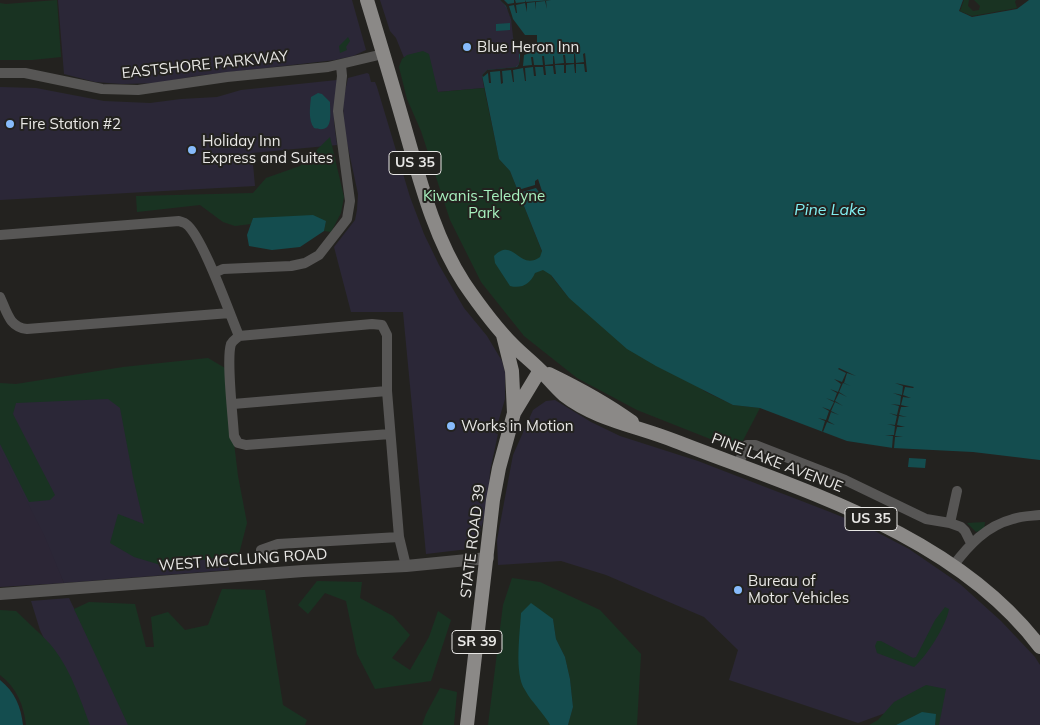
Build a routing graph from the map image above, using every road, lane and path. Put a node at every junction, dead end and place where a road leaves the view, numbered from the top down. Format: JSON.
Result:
{"nodes":[{"id":1,"x":367,"y":0,"type":"edge"},
{"id":2,"x":383,"y":54,"type":"junction"},
{"id":3,"x":342,"y":65,"type":"junction"},
{"id":4,"x":0,"y":73,"type":"edge"},
{"id":5,"x":0,"y":235,"type":"edge"},
{"id":6,"x":214,"y":273,"type":"junction"},
{"id":7,"x":0,"y":297,"type":"edge"},
{"id":8,"x":230,"y":313,"type":"junction"},
{"id":9,"x":503,"y":334,"type":"junction"},
{"id":10,"x":239,"y":336,"type":"junction"},
{"id":11,"x":540,"y":370,"type":"junction"},
{"id":12,"x":387,"y":391,"type":"junction"},
{"id":13,"x":232,"y":404,"type":"junction"},
{"id":14,"x":514,"y":414,"type":"junction"},
{"id":15,"x":390,"y":434,"type":"junction"},
{"id":16,"x":738,"y":464,"type":"junction"},
{"id":17,"x":957,"y":491,"type":"dead end"},
{"id":18,"x":1040,"y":516,"type":"edge"},
{"id":19,"x":950,"y":523,"type":"junction"},
{"id":20,"x":399,"y":537,"type":"junction"},
{"id":21,"x":971,"y":543,"type":"junction"},
{"id":22,"x":261,"y":550,"type":"dead end"},
{"id":23,"x":488,"y":558,"type":"junction"},
{"id":24,"x":406,"y":566,"type":"junction"},
{"id":25,"x":953,"y":566,"type":"junction"},
{"id":26,"x":0,"y":594,"type":"edge"},
{"id":27,"x":1040,"y":647,"type":"edge"},
{"id":28,"x":467,"y":725,"type":"edge"}],
"edges":[{"from":1,"to":2,"type":"main road","name":"PINE LAKE AVENUE","number":"US 35"},
{"from":2,"to":3,"type":"street","name":"EASTSHORE PARKWAY"},
{"from":2,"to":9,"type":"main road","name":"PINE LAKE AVENUE","number":"US 35"},
{"from":3,"to":4,"type":"street","name":"EASTSHORE PARKWAY"},
{"from":3,"to":6,"type":"street"},
{"from":5,"to":6,"type":"street"},
{"from":6,"to":8,"type":"street"},
{"from":7,"to":8,"type":"street"},
{"from":8,"to":10,"type":"street"},
{"from":9,"to":11,"type":"main road","name":"PINE LAKE AVENUE","number":"US 35"},
{"from":9,"to":14,"type":"main road"},
{"from":10,"to":12,"type":"street"},
{"from":10,"to":13,"type":"street"},
{"from":11,"to":14,"type":"main road","name":"STATE ROAD 39","number":"SR 39"},
{"from":11,"to":16,"type":"main road","name":"PINE LAKE AVENUE","number":"US 35"},
{"from":12,"to":13,"type":"street"},
{"from":12,"to":15,"type":"street"},
{"from":13,"to":15,"type":"street"},
{"from":14,"to":23,"type":"main road","name":"STATE ROAD 39","number":"SR 39"},
{"from":15,"to":20,"type":"street"},
{"from":16,"to":19,"type":"street"},
{"from":16,"to":25,"type":"main road","name":"PINE LAKE AVENUE","number":"US 35"},
{"from":17,"to":19,"type":"street"},
{"from":18,"to":21,"type":"street"},
{"from":19,"to":21,"type":"street"},
{"from":20,"to":22,"type":"street"},
{"from":20,"to":24,"type":"street"},
{"from":21,"to":25,"type":"street"},
{"from":23,"to":24,"type":"street","name":"WEST MCCLUNG ROAD"},
{"from":23,"to":28,"type":"main road","name":"STATE ROAD 39","number":"SR 39"},
{"from":24,"to":26,"type":"street","name":"WEST MCCLUNG ROAD"},
{"from":25,"to":27,"type":"main road","name":"PINE LAKE AVENUE","number":"US 35"}]}
